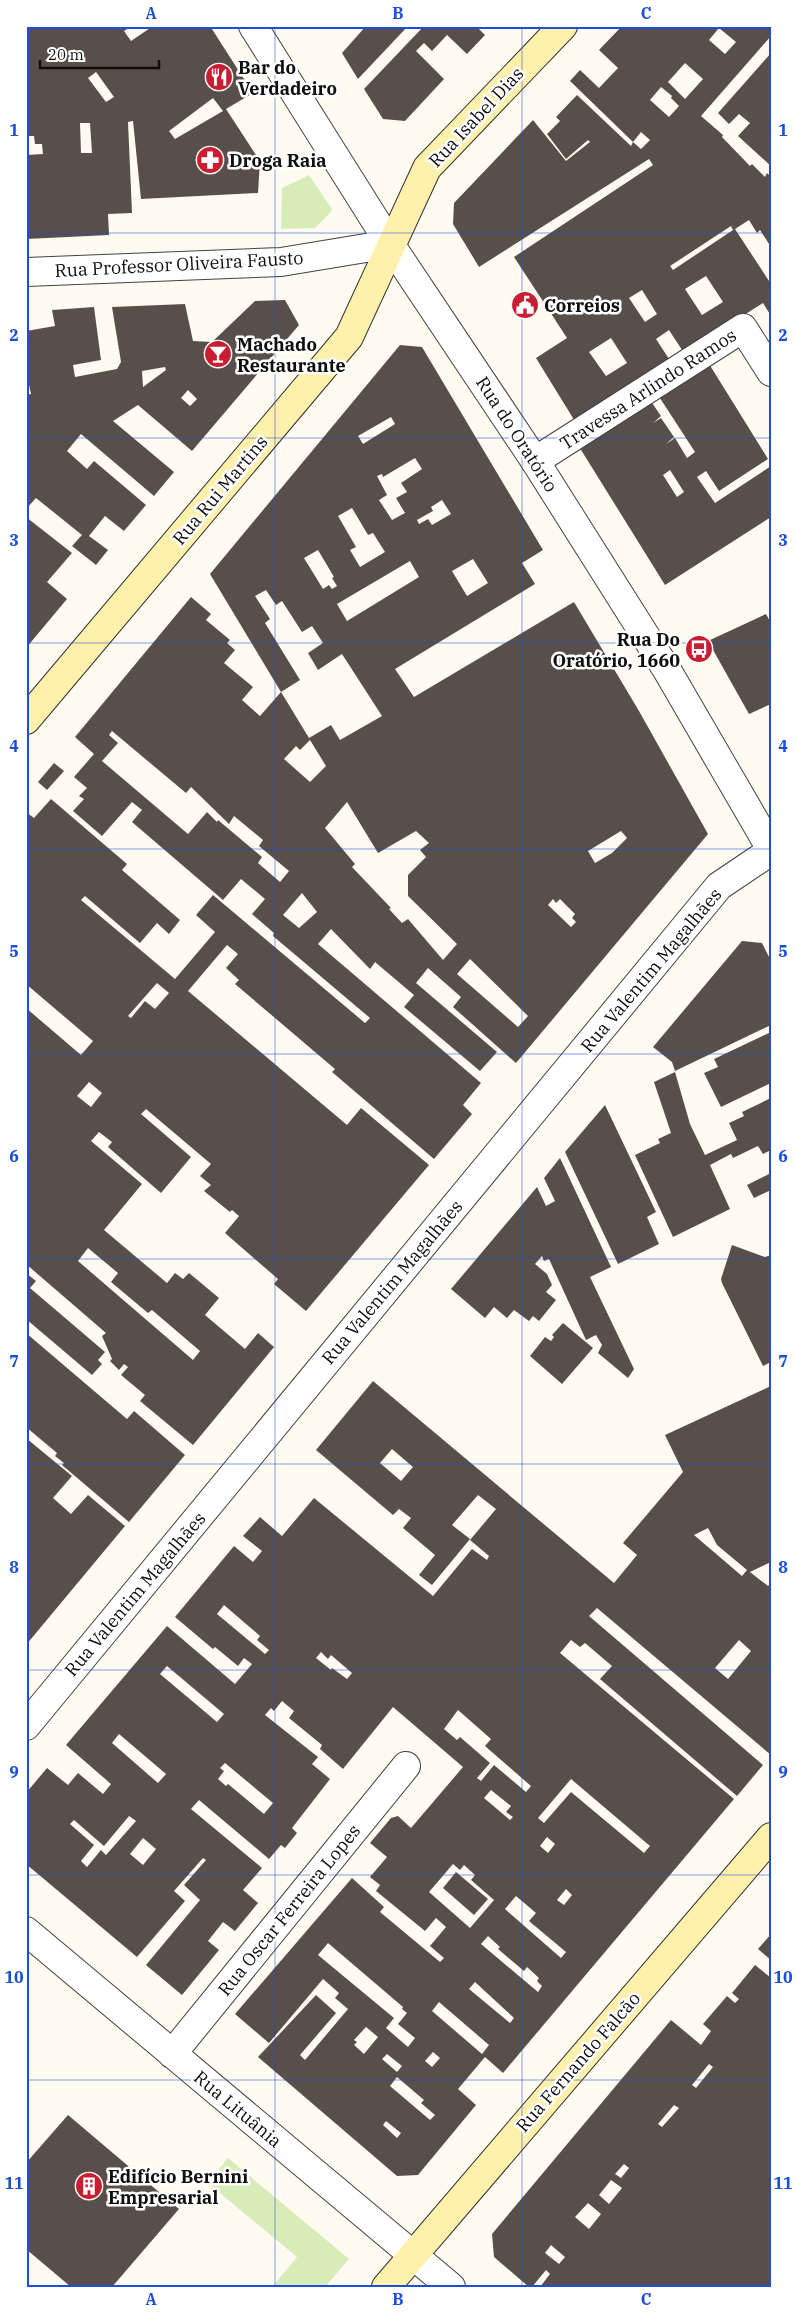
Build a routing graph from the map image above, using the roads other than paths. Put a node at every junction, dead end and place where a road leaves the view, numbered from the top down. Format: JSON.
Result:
{"nodes":[{"id":1,"x":253,"y":26,"type":"edge"},
{"id":2,"x":563,"y":26,"type":"edge"},
{"id":3,"x":390,"y":244,"type":"junction"},
{"id":4,"x":26,"y":272,"type":"edge"},
{"id":5,"x":771,"y":372,"type":"edge"},
{"id":6,"x":535,"y":461,"type":"junction"},
{"id":7,"x":26,"y":720,"type":"edge"},
{"id":8,"x":771,"y":850,"type":"edge"},
{"id":9,"x":26,"y":1726,"type":"edge"},
{"id":10,"x":406,"y":1766,"type":"dead end"},
{"id":11,"x":771,"y":1837,"type":"edge"},
{"id":12,"x":26,"y":1931,"type":"edge"},
{"id":13,"x":172,"y":2054,"type":"junction"},
{"id":14,"x":413,"y":2255,"type":"junction"},
{"id":15,"x":386,"y":2287,"type":"edge"},
{"id":16,"x":451,"y":2287,"type":"edge"}],
"edges":[{"from":1,"to":3,"type":"street","name":"Rua do Oratório"},
{"from":2,"to":3,"type":"main road","name":"Rua Isabel Dias"},
{"from":3,"to":4,"type":"street","name":"Rua Professor Oliveira Fausto"},
{"from":3,"to":6,"type":"street","name":"Rua do Oratório"},
{"from":3,"to":7,"type":"main road","name":"Rua Rui Martins"},
{"from":5,"to":6,"type":"street","name":"Travessa Arlindo Ramos"},
{"from":6,"to":8,"type":"street","name":"Rua do Oratório"},
{"from":8,"to":9,"type":"street","name":"Rua Valentim Magalhães"},
{"from":10,"to":13,"type":"street","name":"Rua Oscar Ferreira Lopes"},
{"from":11,"to":14,"type":"main road","name":"Rua Fernando Falcão"},
{"from":12,"to":13,"type":"street","name":"Rua Lituânia"},
{"from":13,"to":14,"type":"street","name":"Rua Lituânia"},
{"from":14,"to":15,"type":"main road","name":"Rua Fernando Falcão"},
{"from":14,"to":16,"type":"street","name":"Rua Lituânia"}]}
